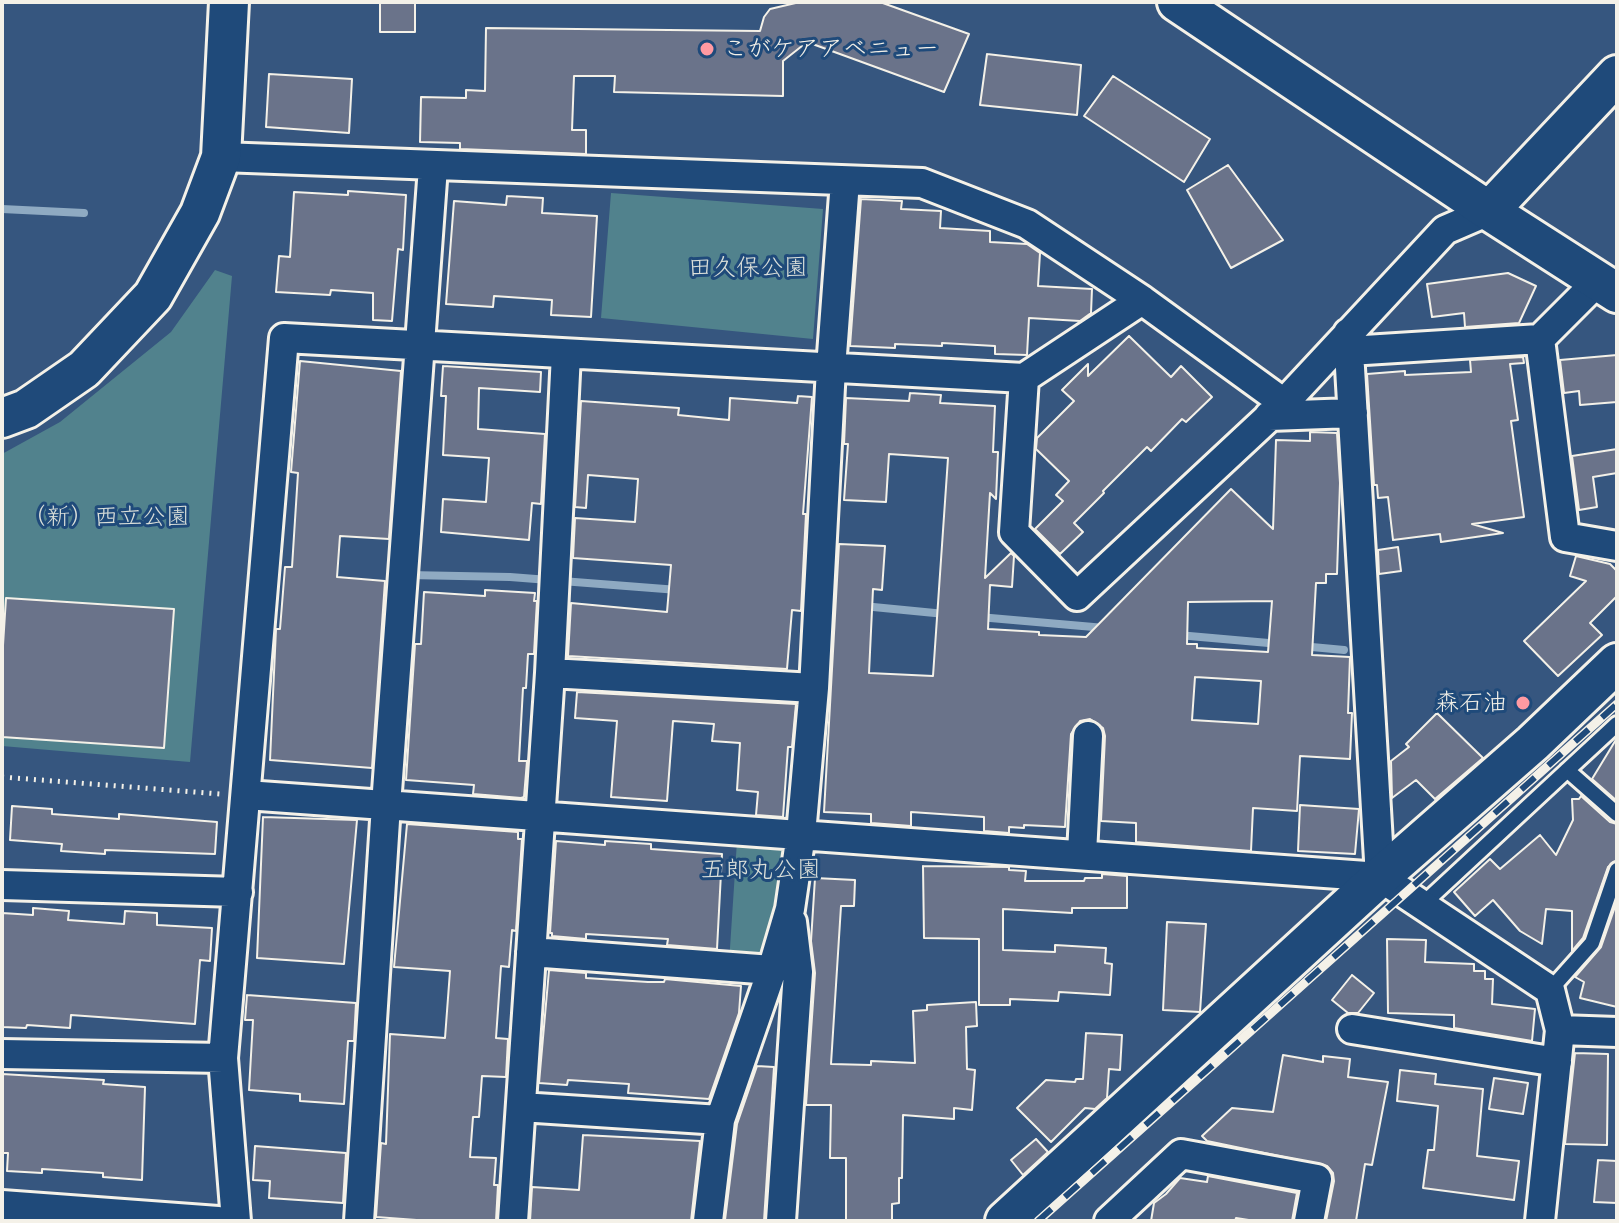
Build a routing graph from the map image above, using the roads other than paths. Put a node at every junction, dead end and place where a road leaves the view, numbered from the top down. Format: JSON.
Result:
{"nodes":[{"id":1,"x":229,"y":2,"type":"edge"},
{"id":2,"x":1177,"y":2,"type":"edge"},
{"id":3,"x":1617,"y":75,"type":"edge"},
{"id":4,"x":221,"y":157,"type":"junction"},
{"id":5,"x":433,"y":167,"type":"junction"},
{"id":6,"x":845,"y":181,"type":"junction"},
{"id":7,"x":1489,"y":211,"type":"junction"},
{"id":8,"x":1608,"y":287,"type":"edge"},
{"id":9,"x":1142,"y":300,"type":"junction"},
{"id":10,"x":1540,"y":339,"type":"junction"},
{"id":11,"x":1348,"y":342,"type":"junction"},
{"id":12,"x":420,"y":346,"type":"junction"},
{"id":13,"x":566,"y":354,"type":"junction"},
{"id":14,"x":831,"y":368,"type":"junction"},
{"id":15,"x":1024,"y":378,"type":"junction"},
{"id":16,"x":1276,"y":410,"type":"junction"},
{"id":17,"x":1353,"y":413,"type":"junction"},
{"id":18,"x":2,"y":418,"type":"edge"},
{"id":19,"x":1617,"y":546,"type":"edge"},
{"id":20,"x":1617,"y":663,"type":"edge"},
{"id":21,"x":550,"y":673,"type":"junction"},
{"id":22,"x":814,"y":688,"type":"junction"},
{"id":23,"x":1617,"y":724,"type":"edge"},
{"id":24,"x":1088,"y":736,"type":"dead end"},
{"id":25,"x":1567,"y":770,"type":"junction"},
{"id":26,"x":246,"y":795,"type":"junction"},
{"id":27,"x":386,"y":805,"type":"junction"},
{"id":28,"x":1617,"y":814,"type":"edge"},
{"id":29,"x":540,"y":816,"type":"junction"},
{"id":30,"x":801,"y":834,"type":"junction"},
{"id":31,"x":1082,"y":854,"type":"junction"},
{"id":32,"x":1617,"y":870,"type":"edge"},
{"id":33,"x":1380,"y":877,"type":"junction"},
{"id":34,"x":2,"y":885,"type":"edge"},
{"id":35,"x":238,"y":892,"type":"junction"},
{"id":36,"x":1422,"y":905,"type":"junction"},
{"id":37,"x":790,"y":909,"type":"junction"},
{"id":38,"x":531,"y":952,"type":"junction"},
{"id":39,"x":772,"y":970,"type":"junction"},
{"id":40,"x":1550,"y":990,"type":"junction"},
{"id":41,"x":1352,"y":1029,"type":"dead end"},
{"id":42,"x":1560,"y":1030,"type":"junction"},
{"id":43,"x":1617,"y":1032,"type":"edge"},
{"id":44,"x":2,"y":1054,"type":"edge"},
{"id":45,"x":223,"y":1058,"type":"junction"},
{"id":46,"x":1557,"y":1062,"type":"junction"},
{"id":47,"x":521,"y":1107,"type":"junction"},
{"id":48,"x":720,"y":1120,"type":"junction"},
{"id":49,"x":2,"y":1205,"type":"edge"},
{"id":50,"x":218,"y":1221,"type":"edge"},
{"id":51,"x":236,"y":1221,"type":"edge"},
{"id":52,"x":359,"y":1221,"type":"edge"},
{"id":53,"x":513,"y":1221,"type":"edge"},
{"id":54,"x":708,"y":1221,"type":"edge"},
{"id":55,"x":781,"y":1221,"type":"edge"},
{"id":56,"x":1005,"y":1221,"type":"edge"},
{"id":57,"x":1109,"y":1221,"type":"edge"},
{"id":58,"x":1309,"y":1221,"type":"edge"},
{"id":59,"x":1540,"y":1221,"type":"edge"}],
"edges":[{"from":1,"to":4,"type":"street"},
{"from":2,"to":7,"type":"street"},
{"from":3,"to":7,"type":"street"},
{"from":4,"to":5,"type":"street"},
{"from":4,"to":18,"type":"street"},
{"from":5,"to":6,"type":"street"},
{"from":5,"to":12,"type":"street"},
{"from":6,"to":9,"type":"street"},
{"from":6,"to":14,"type":"street"},
{"from":7,"to":8,"type":"street"},
{"from":7,"to":11,"type":"street"},
{"from":8,"to":10,"type":"street"},
{"from":9,"to":15,"type":"street"},
{"from":9,"to":16,"type":"street"},
{"from":10,"to":11,"type":"street"},
{"from":10,"to":19,"type":"street"},
{"from":11,"to":16,"type":"street"},
{"from":11,"to":17,"type":"street"},
{"from":12,"to":13,"type":"street"},
{"from":12,"to":26,"type":"street"},
{"from":12,"to":27,"type":"street"},
{"from":13,"to":14,"type":"street"},
{"from":13,"to":21,"type":"street"},
{"from":14,"to":15,"type":"street"},
{"from":14,"to":22,"type":"street"},
{"from":15,"to":16,"type":"street"},
{"from":16,"to":17,"type":"street"},
{"from":17,"to":33,"type":"street"},
{"from":20,"to":33,"type":"street"},
{"from":21,"to":22,"type":"street"},
{"from":21,"to":29,"type":"street"},
{"from":22,"to":30,"type":"street"},
{"from":23,"to":25,"type":"lane"},
{"from":24,"to":31,"type":"street"},
{"from":25,"to":28,"type":"lane"},
{"from":25,"to":36,"type":"lane"},
{"from":26,"to":27,"type":"street"},
{"from":26,"to":35,"type":"street"},
{"from":27,"to":29,"type":"street"},
{"from":27,"to":52,"type":"street"},
{"from":29,"to":30,"type":"street"},
{"from":29,"to":38,"type":"street"},
{"from":30,"to":31,"type":"street"},
{"from":30,"to":37,"type":"street"},
{"from":31,"to":33,"type":"street"},
{"from":32,"to":40,"type":"lane"},
{"from":33,"to":36,"type":"street"},
{"from":33,"to":56,"type":"street"},
{"from":34,"to":35,"type":"street"},
{"from":35,"to":45,"type":"street"},
{"from":36,"to":40,"type":"street"},
{"from":37,"to":39,"type":"street"},
{"from":37,"to":55,"type":"street"},
{"from":38,"to":39,"type":"street"},
{"from":38,"to":47,"type":"street"},
{"from":39,"to":48,"type":"street"},
{"from":40,"to":42,"type":"street"},
{"from":41,"to":46,"type":"street"},
{"from":42,"to":43,"type":"street"},
{"from":42,"to":46,"type":"street"},
{"from":44,"to":45,"type":"street"},
{"from":45,"to":51,"type":"street"},
{"from":46,"to":59,"type":"street"},
{"from":47,"to":48,"type":"street"},
{"from":47,"to":53,"type":"street"},
{"from":48,"to":54,"type":"street"},
{"from":49,"to":50,"type":"street"},
{"from":57,"to":58,"type":"street"}]}
